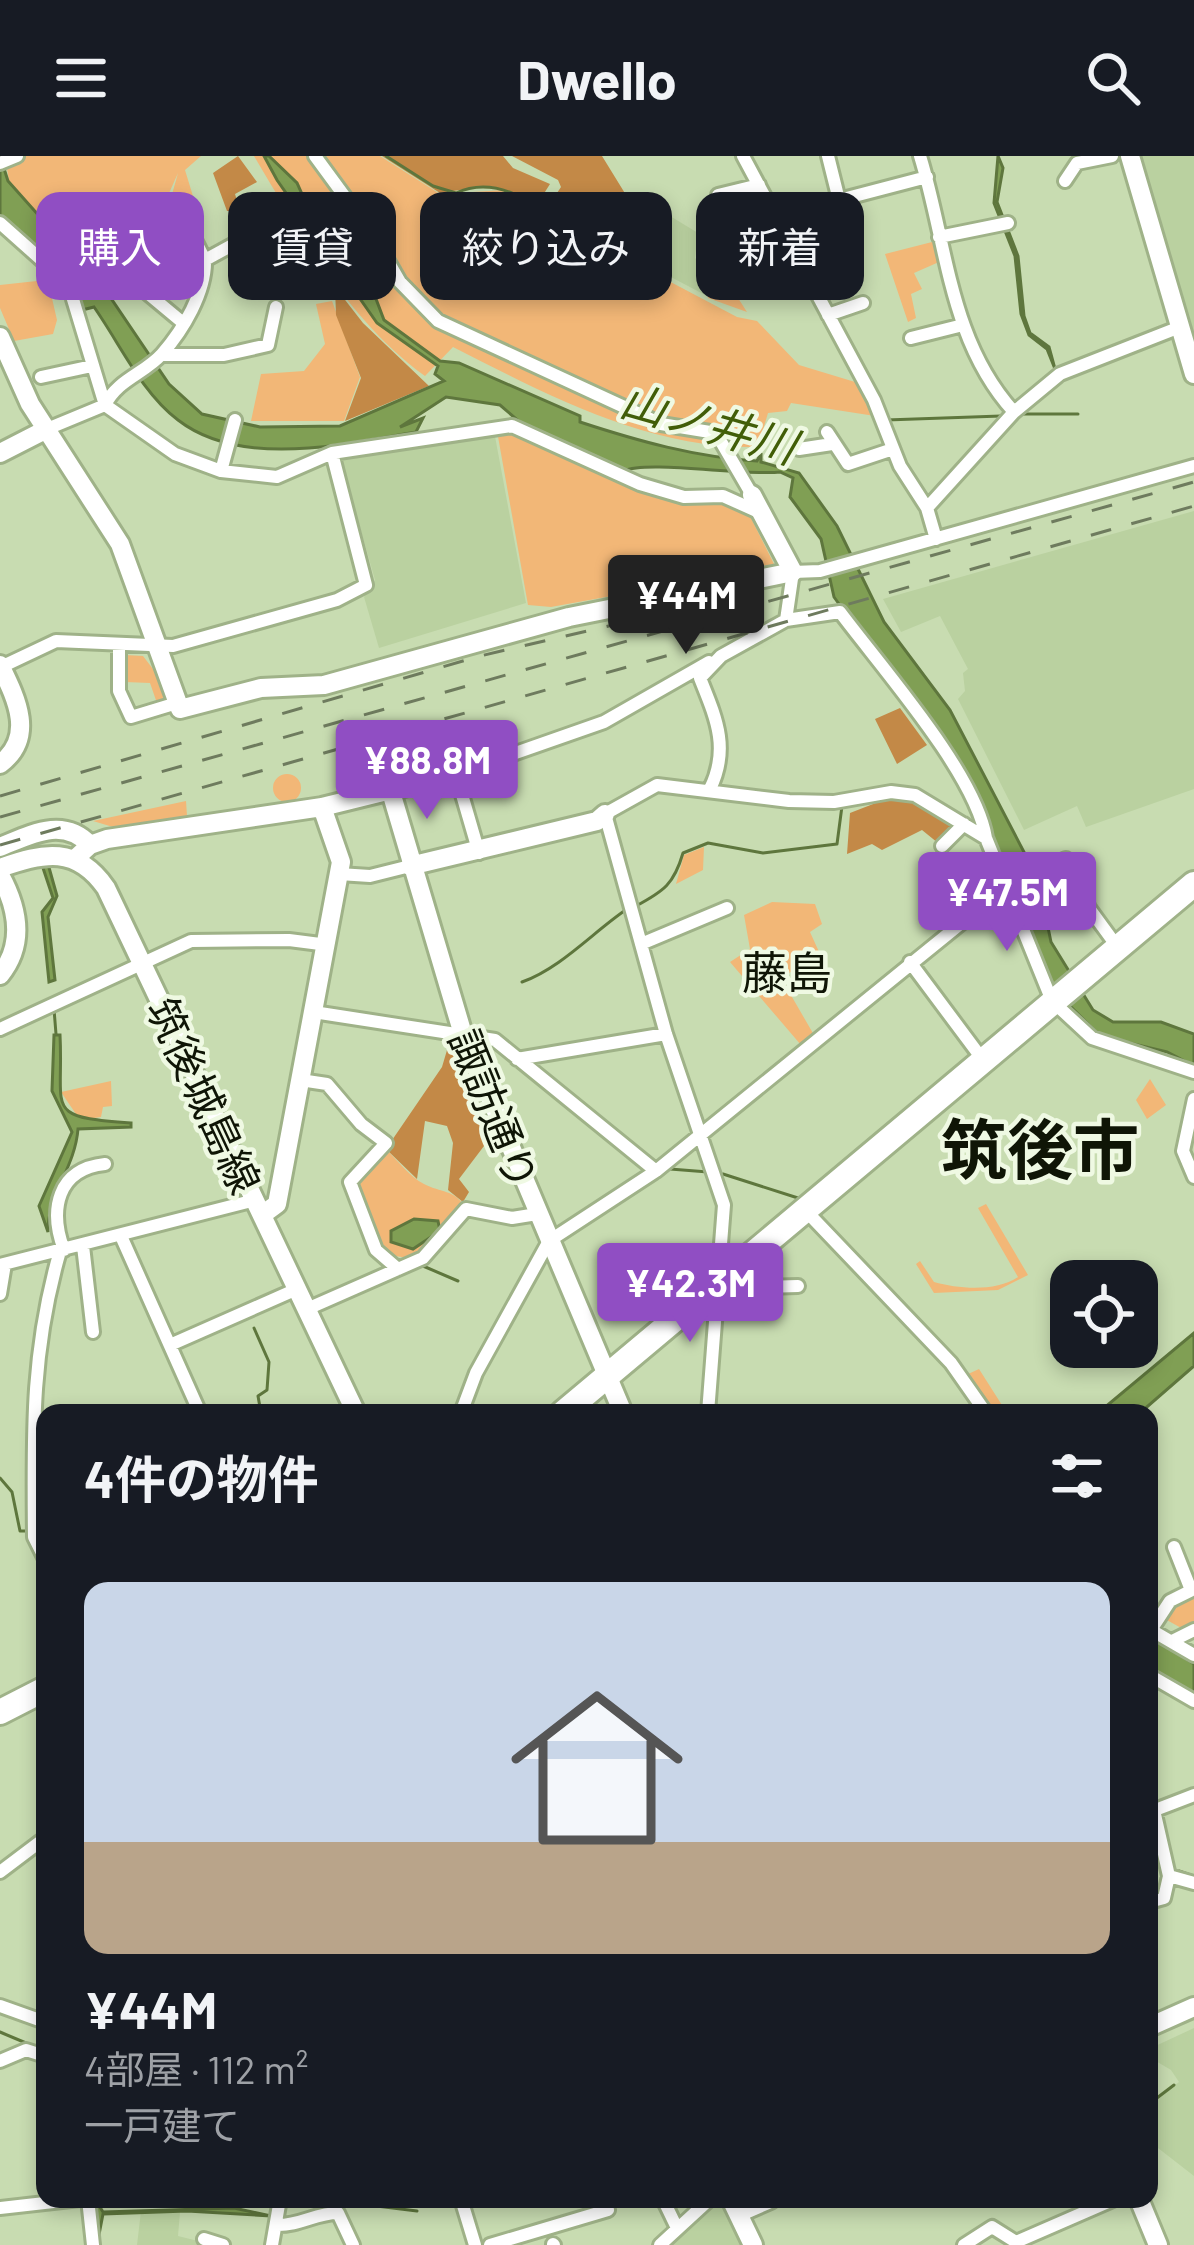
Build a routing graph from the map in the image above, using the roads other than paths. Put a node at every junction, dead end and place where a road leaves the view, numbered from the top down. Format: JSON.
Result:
{"nodes":[{"id":1,"x":315,"y":156,"type":"edge"},
{"id":2,"x":743,"y":156,"type":"edge"},
{"id":3,"x":828,"y":156,"type":"edge"},
{"id":4,"x":920,"y":156,"type":"edge"},
{"id":5,"x":1112,"y":156,"type":"edge"},
{"id":6,"x":1130,"y":156,"type":"edge"},
{"id":7,"x":927,"y":177,"type":"junction"},
{"id":8,"x":1065,"y":181,"type":"dead end"},
{"id":9,"x":759,"y":185,"type":"junction"},
{"id":10,"x":730,"y":192,"type":"edge"},
{"id":11,"x":0,"y":224,"type":"edge"},
{"id":12,"x":1008,"y":224,"type":"dead end"},
{"id":13,"x":939,"y":237,"type":"junction"},
{"id":14,"x":228,"y":247,"type":"edge"},
{"id":15,"x":205,"y":260,"type":"joint"},
{"id":16,"x":156,"y":300,"type":"edge"},
{"id":17,"x":863,"y":303,"type":"dead end"},
{"id":18,"x":276,"y":307,"type":"dead end"},
{"id":19,"x":828,"y":315,"type":"junction"},
{"id":20,"x":182,"y":322,"type":"junction"},
{"id":21,"x":963,"y":325,"type":"junction"},
{"id":22,"x":1180,"y":327,"type":"junction"},
{"id":23,"x":0,"y":337,"type":"edge"},
{"id":24,"x":910,"y":338,"type":"dead end"},
{"id":25,"x":158,"y":357,"type":"junction"},
{"id":26,"x":92,"y":366,"type":"junction"},
{"id":27,"x":1194,"y":374,"type":"edge"},
{"id":28,"x":41,"y":377,"type":"dead end"},
{"id":29,"x":105,"y":404,"type":"junction"},
{"id":30,"x":1014,"y":412,"type":"junction"},
{"id":31,"x":236,"y":420,"type":"dead end"},
{"id":32,"x":47,"y":429,"type":"junction"},
{"id":33,"x":800,"y":449,"type":"dead end"},
{"id":34,"x":893,"y":449,"type":"junction"},
{"id":35,"x":0,"y":453,"type":"edge"},
{"id":36,"x":332,"y":453,"type":"junction"},
{"id":37,"x":1194,"y":466,"type":"edge"},
{"id":38,"x":220,"y":471,"type":"junction"},
{"id":39,"x":757,"y":504,"type":"junction"},
{"id":40,"x":928,"y":508,"type":"junction"},
{"id":41,"x":937,"y":539,"type":"junction"},
{"id":42,"x":793,"y":572,"type":"junction"},
{"id":43,"x":786,"y":620,"type":"junction"},
{"id":44,"x":119,"y":644,"type":"junction"},
{"id":45,"x":158,"y":645,"type":"junction"},
{"id":46,"x":721,"y":656,"type":"junction"},
{"id":47,"x":1,"y":666,"type":"edge"},
{"id":48,"x":177,"y":704,"type":"junction"},
{"id":49,"x":9,"y":743,"type":"edge"},
{"id":50,"x":0,"y":764,"type":"edge"},
{"id":51,"x":456,"y":774,"type":"junction"},
{"id":52,"x":710,"y":788,"type":"junction"},
{"id":53,"x":391,"y":793,"type":"junction"},
{"id":54,"x":322,"y":807,"type":"junction"},
{"id":55,"x":605,"y":814,"type":"junction"},
{"id":56,"x":964,"y":824,"type":"junction"},
{"id":57,"x":986,"y":838,"type":"junction"},
{"id":58,"x":942,"y":846,"type":"dead end"},
{"id":59,"x":0,"y":848,"type":"edge"},
{"id":60,"x":84,"y":851,"type":"junction"},
{"id":61,"x":479,"y":854,"type":"junction"},
{"id":62,"x":410,"y":866,"type":"junction"},
{"id":63,"x":0,"y":872,"type":"edge"},
{"id":64,"x":339,"y":874,"type":"junction"},
{"id":65,"x":1194,"y":884,"type":"edge"},
{"id":66,"x":1008,"y":885,"type":"junction"},
{"id":67,"x":727,"y":908,"type":"dead end"},
{"id":68,"x":641,"y":944,"type":"junction"},
{"id":69,"x":328,"y":946,"type":"junction"},
{"id":70,"x":1116,"y":946,"type":"junction"},
{"id":71,"x":910,"y":962,"type":"junction"},
{"id":72,"x":142,"y":963,"type":"junction"},
{"id":73,"x":0,"y":975,"type":"edge"},
{"id":74,"x":1052,"y":1001,"type":"junction"},
{"id":75,"x":320,"y":1013,"type":"dead end"},
{"id":76,"x":0,"y":1029,"type":"edge"},
{"id":77,"x":462,"y":1031,"type":"junction"},
{"id":78,"x":666,"y":1034,"type":"junction"},
{"id":79,"x":517,"y":1059,"type":"junction"},
{"id":80,"x":982,"y":1060,"type":"junction"},
{"id":81,"x":1191,"y":1073,"type":"edge"},
{"id":82,"x":307,"y":1081,"type":"dead end"},
{"id":83,"x":1194,"y":1100,"type":"edge"},
{"id":84,"x":704,"y":1133,"type":"junction"},
{"id":85,"x":105,"y":1164,"type":"dead end"},
{"id":86,"x":656,"y":1172,"type":"junction"},
{"id":87,"x":1194,"y":1177,"type":"edge"},
{"id":88,"x":258,"y":1207,"type":"junction"},
{"id":89,"x":805,"y":1210,"type":"junction"},
{"id":90,"x":537,"y":1214,"type":"junction"},
{"id":91,"x":121,"y":1236,"type":"junction"},
{"id":92,"x":549,"y":1241,"type":"junction"},
{"id":93,"x":83,"y":1246,"type":"junction"},
{"id":94,"x":62,"y":1251,"type":"junction"},
{"id":95,"x":2,"y":1264,"type":"edge"},
{"id":96,"x":398,"y":1269,"type":"junction"},
{"id":97,"x":726,"y":1277,"type":"junction"},
{"id":98,"x":798,"y":1286,"type":"dead end"},
{"id":99,"x":297,"y":1288,"type":"junction"},
{"id":100,"x":0,"y":1294,"type":"edge"},
{"id":101,"x":307,"y":1310,"type":"junction"},
{"id":102,"x":93,"y":1333,"type":"dead end"},
{"id":103,"x":170,"y":1345,"type":"junction"},
{"id":104,"x":608,"y":1377,"type":"junction"},
{"id":105,"x":196,"y":1404,"type":"edge"},
{"id":106,"x":352,"y":1404,"type":"edge"},
{"id":107,"x":464,"y":1404,"type":"edge"},
{"id":108,"x":574,"y":1404,"type":"edge"},
{"id":109,"x":619,"y":1404,"type":"edge"},
{"id":110,"x":709,"y":1404,"type":"edge"},
{"id":111,"x":980,"y":1404,"type":"edge"},
{"id":112,"x":36,"y":1422,"type":"edge"},
{"id":113,"x":1174,"y":1547,"type":"dead end"},
{"id":114,"x":1193,"y":1589,"type":"edge"},
{"id":115,"x":1158,"y":1619,"type":"edge"},
{"id":116,"x":1194,"y":1630,"type":"edge"},
{"id":117,"x":1158,"y":1634,"type":"edge"},
{"id":118,"x":1172,"y":1641,"type":"junction"},
{"id":119,"x":1194,"y":1655,"type":"edge"},
{"id":120,"x":1158,"y":1680,"type":"edge"},
{"id":121,"x":36,"y":1694,"type":"edge"},
{"id":122,"x":1194,"y":1701,"type":"edge"},
{"id":123,"x":0,"y":1712,"type":"edge"},
{"id":124,"x":1194,"y":1796,"type":"edge"},
{"id":125,"x":1158,"y":1809,"type":"edge"},
{"id":126,"x":1158,"y":1834,"type":"edge"},
{"id":127,"x":36,"y":1845,"type":"edge"},
{"id":128,"x":0,"y":1872,"type":"edge"},
{"id":129,"x":1169,"y":1876,"type":"junction"},
{"id":130,"x":1194,"y":1883,"type":"edge"},
{"id":131,"x":1158,"y":1900,"type":"edge"},
{"id":132,"x":0,"y":2006,"type":"edge"},
{"id":133,"x":1194,"y":2007,"type":"edge"},
{"id":134,"x":36,"y":2019,"type":"edge"},
{"id":135,"x":1158,"y":2023,"type":"edge"},
{"id":136,"x":36,"y":2053,"type":"edge"},
{"id":137,"x":0,"y":2061,"type":"edge"},
{"id":138,"x":36,"y":2204,"type":"edge"},
{"id":139,"x":0,"y":2208,"type":"edge"},
{"id":140,"x":86,"y":2208,"type":"edge"},
{"id":141,"x":279,"y":2208,"type":"edge"},
{"id":142,"x":464,"y":2208,"type":"edge"},
{"id":143,"x":667,"y":2208,"type":"edge"},
{"id":144,"x":699,"y":2208,"type":"edge"},
{"id":145,"x":736,"y":2208,"type":"edge"},
{"id":146,"x":1093,"y":2208,"type":"edge"},
{"id":147,"x":1143,"y":2208,"type":"edge"},
{"id":148,"x":608,"y":2210,"type":"dead end"},
{"id":149,"x":276,"y":2224,"type":"junction"},
{"id":150,"x":676,"y":2226,"type":"junction"},
{"id":151,"x":204,"y":2239,"type":"dead end"},
{"id":152,"x":93,"y":2245,"type":"edge"},
{"id":153,"x":223,"y":2245,"type":"edge"},
{"id":154,"x":272,"y":2245,"type":"edge"},
{"id":155,"x":353,"y":2245,"type":"edge"},
{"id":156,"x":475,"y":2245,"type":"edge"},
{"id":157,"x":490,"y":2245,"type":"edge"},
{"id":158,"x":660,"y":2245,"type":"edge"},
{"id":159,"x":753,"y":2245,"type":"edge"},
{"id":160,"x":964,"y":2245,"type":"edge"},
{"id":161,"x":1158,"y":2245,"type":"edge"}],
"edges":[{"from":1,"to":39,"type":"street"},
{"from":2,"to":9,"type":"street"},
{"from":3,"to":7,"type":"street"},
{"from":4,"to":7,"type":"street"},
{"from":5,"to":8,"type":"street"},
{"from":6,"to":22,"type":"street"},
{"from":7,"to":13,"type":"street"},
{"from":9,"to":10,"type":"street"},
{"from":9,"to":19,"type":"street"},
{"from":11,"to":26,"type":"street"},
{"from":12,"to":13,"type":"street"},
{"from":13,"to":21,"type":"street"},
{"from":14,"to":15,"type":"street"},
{"from":15,"to":20,"type":"street"},
{"from":16,"to":20,"type":"street"},
{"from":17,"to":19,"type":"street"},
{"from":18,"to":25,"type":"street"},
{"from":19,"to":34,"type":"street"},
{"from":20,"to":25,"type":"street"},
{"from":21,"to":24,"type":"street"},
{"from":21,"to":30,"type":"street"},
{"from":22,"to":27,"type":"street"},
{"from":22,"to":30,"type":"street"},
{"from":23,"to":32,"type":"street"},
{"from":25,"to":29,"type":"street"},
{"from":26,"to":28,"type":"street"},
{"from":26,"to":29,"type":"street"},
{"from":29,"to":32,"type":"street"},
{"from":29,"to":38,"type":"street"},
{"from":30,"to":40,"type":"street"},
{"from":31,"to":38,"type":"street"},
{"from":32,"to":35,"type":"street"},
{"from":32,"to":45,"type":"street"},
{"from":33,"to":34,"type":"street"},
{"from":34,"to":40,"type":"street"},
{"from":36,"to":38,"type":"street"},
{"from":36,"to":39,"type":"street"},
{"from":36,"to":45,"type":"street"},
{"from":37,"to":41,"type":"street"},
{"from":39,"to":42,"type":"street"},
{"from":40,"to":41,"type":"street"},
{"from":41,"to":42,"type":"street"},
{"from":42,"to":43,"type":"street"},
{"from":42,"to":48,"type":"street"},
{"from":43,"to":46,"type":"street"},
{"from":43,"to":57,"type":"street"},
{"from":44,"to":45,"type":"street"},
{"from":44,"to":47,"type":"street"},
{"from":44,"to":48,"type":"street"},
{"from":45,"to":48,"type":"street"},
{"from":46,"to":51,"type":"street"},
{"from":46,"to":52,"type":"street"},
{"from":47,"to":49,"type":"street"},
{"from":49,"to":50,"type":"street"},
{"from":51,"to":53,"type":"street"},
{"from":51,"to":61,"type":"street"},
{"from":52,"to":55,"type":"street"},
{"from":52,"to":56,"type":"street"},
{"from":53,"to":54,"type":"street"},
{"from":53,"to":62,"type":"street","name":"諏訪通り"},
{"from":54,"to":60,"type":"street"},
{"from":54,"to":64,"type":"street"},
{"from":55,"to":61,"type":"street"},
{"from":55,"to":68,"type":"street"},
{"from":56,"to":57,"type":"street"},
{"from":56,"to":58,"type":"street"},
{"from":57,"to":66,"type":"street"},
{"from":59,"to":60,"type":"street"},
{"from":60,"to":63,"type":"street"},
{"from":60,"to":72,"type":"street","name":"筑後城島線"},
{"from":61,"to":62,"type":"street"},
{"from":62,"to":64,"type":"street"},
{"from":62,"to":77,"type":"street","name":"諏訪通り"},
{"from":63,"to":73,"type":"street"},
{"from":64,"to":69,"type":"street"},
{"from":65,"to":70,"type":"highway"},
{"from":66,"to":70,"type":"street"},
{"from":66,"to":71,"type":"street"},
{"from":66,"to":74,"type":"street"},
{"from":67,"to":68,"type":"street"},
{"from":68,"to":78,"type":"street"},
{"from":69,"to":72,"type":"street"},
{"from":69,"to":88,"type":"street"},
{"from":70,"to":74,"type":"highway"},
{"from":71,"to":80,"type":"street"},
{"from":71,"to":84,"type":"street"},
{"from":72,"to":76,"type":"street"},
{"from":72,"to":88,"type":"street","name":"筑後城島線"},
{"from":74,"to":80,"type":"highway"},
{"from":74,"to":81,"type":"street"},
{"from":75,"to":77,"type":"street"},
{"from":77,"to":79,"type":"street"},
{"from":77,"to":90,"type":"street","name":"諏訪通り"},
{"from":78,"to":79,"type":"street"},
{"from":78,"to":84,"type":"street"},
{"from":79,"to":86,"type":"street"},
{"from":80,"to":89,"type":"highway"},
{"from":82,"to":96,"type":"street"},
{"from":83,"to":87,"type":"street"},
{"from":84,"to":86,"type":"street"},
{"from":84,"to":97,"type":"street"},
{"from":85,"to":94,"type":"street"},
{"from":86,"to":92,"type":"street"},
{"from":88,"to":91,"type":"street"},
{"from":88,"to":99,"type":"street","name":"筑後城島線"},
{"from":89,"to":97,"type":"highway"},
{"from":89,"to":111,"type":"street"},
{"from":90,"to":92,"type":"street","name":"諏訪通り"},
{"from":90,"to":96,"type":"street"},
{"from":91,"to":93,"type":"street"},
{"from":91,"to":103,"type":"street"},
{"from":92,"to":104,"type":"street","name":"諏訪通り"},
{"from":92,"to":107,"type":"street"},
{"from":93,"to":94,"type":"street"},
{"from":93,"to":102,"type":"street"},
{"from":94,"to":95,"type":"street"},
{"from":94,"to":112,"type":"street"},
{"from":95,"to":100,"type":"street"},
{"from":96,"to":101,"type":"street"},
{"from":97,"to":98,"type":"street"},
{"from":97,"to":104,"type":"highway"},
{"from":97,"to":110,"type":"street"},
{"from":99,"to":101,"type":"street","name":"筑後城島線"},
{"from":99,"to":103,"type":"street"},
{"from":101,"to":106,"type":"street","name":"筑後城島線"},
{"from":103,"to":105,"type":"street"},
{"from":104,"to":108,"type":"highway"},
{"from":104,"to":109,"type":"street","name":"諏訪通り"},
{"from":113,"to":114,"type":"street"},
{"from":114,"to":115,"type":"street"},
{"from":116,"to":118,"type":"street"},
{"from":117,"to":118,"type":"street"},
{"from":118,"to":119,"type":"street"},
{"from":120,"to":122,"type":"street"},
{"from":121,"to":123,"type":"highway"},
{"from":124,"to":125,"type":"street"},
{"from":126,"to":129,"type":"street"},
{"from":127,"to":128,"type":"street"},
{"from":129,"to":130,"type":"street"},
{"from":129,"to":131,"type":"street"},
{"from":132,"to":134,"type":"street"},
{"from":133,"to":135,"type":"street"},
{"from":136,"to":137,"type":"street"},
{"from":138,"to":139,"type":"street"},
{"from":140,"to":152,"type":"street"},
{"from":141,"to":149,"type":"street"},
{"from":142,"to":156,"type":"street"},
{"from":143,"to":150,"type":"street"},
{"from":144,"to":150,"type":"street"},
{"from":145,"to":159,"type":"street"},
{"from":146,"to":160,"type":"street"},
{"from":147,"to":161,"type":"street"},
{"from":148,"to":157,"type":"street"},
{"from":149,"to":154,"type":"street"},
{"from":149,"to":155,"type":"street"},
{"from":150,"to":158,"type":"street"},
{"from":151,"to":153,"type":"street"}]}
